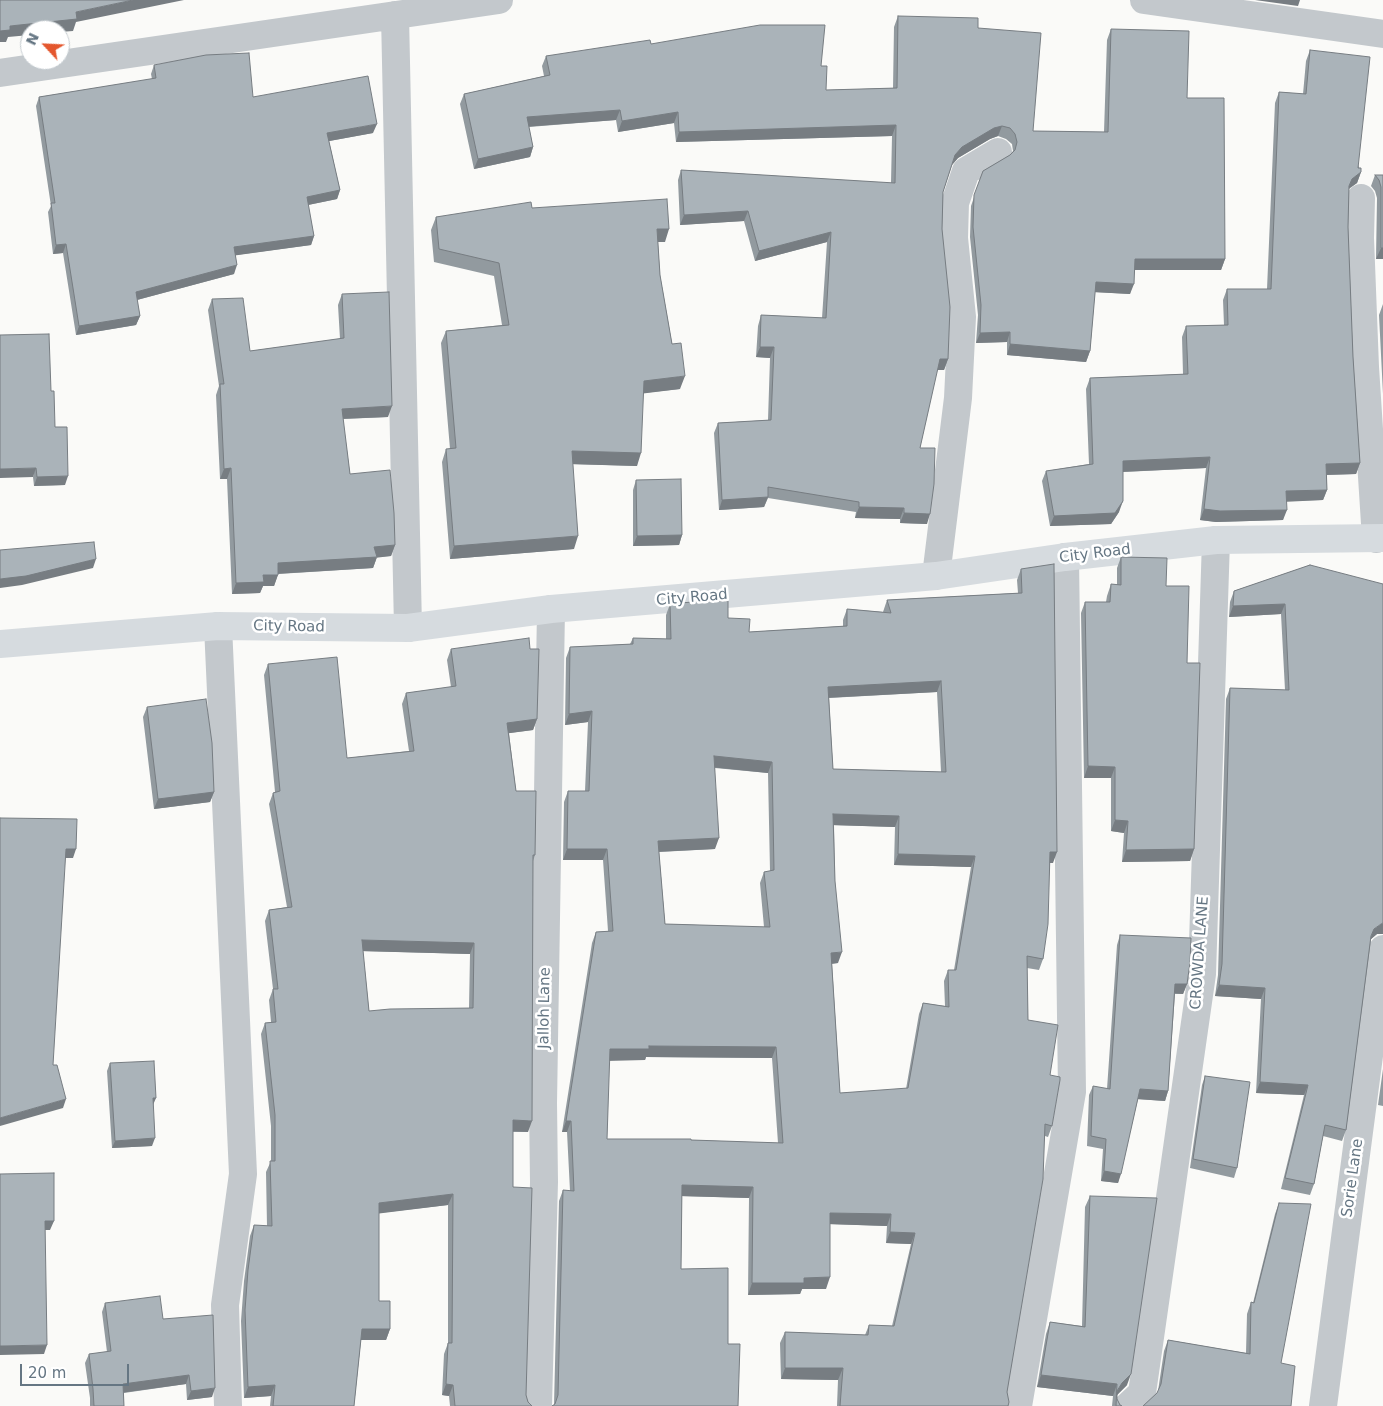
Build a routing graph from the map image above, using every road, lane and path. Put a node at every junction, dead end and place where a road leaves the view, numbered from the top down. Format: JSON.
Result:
{"nodes":[{"id":1,"x":499,"y":0,"type":"edge"},
{"id":2,"x":1144,"y":0,"type":"edge"},
{"id":3,"x":395,"y":15,"type":"junction"},
{"id":4,"x":1383,"y":34,"type":"edge"},
{"id":5,"x":0,"y":74,"type":"edge"},
{"id":6,"x":998,"y":152,"type":"dead end"},
{"id":7,"x":1361,"y":198,"type":"dead end"},
{"id":8,"x":1379,"y":538,"type":"edge"},
{"id":9,"x":1216,"y":540,"type":"junction"},
{"id":10,"x":1065,"y":557,"type":"junction"},
{"id":11,"x":936,"y":576,"type":"junction"},
{"id":12,"x":551,"y":609,"type":"junction"},
{"id":13,"x":218,"y":626,"type":"junction"},
{"id":14,"x":408,"y":628,"type":"junction"},
{"id":15,"x":0,"y":644,"type":"edge"},
{"id":16,"x":1383,"y":950,"type":"edge"},
{"id":17,"x":1135,"y":1399,"type":"edge"},
{"id":18,"x":228,"y":1406,"type":"edge"},
{"id":19,"x":538,"y":1406,"type":"edge"},
{"id":20,"x":1018,"y":1406,"type":"edge"},
{"id":21,"x":1323,"y":1406,"type":"edge"}],
"edges":[{"from":1,"to":3,"type":"street"},
{"from":2,"to":4,"type":"street"},
{"from":3,"to":5,"type":"street"},
{"from":3,"to":14,"type":"street"},
{"from":6,"to":11,"type":"street"},
{"from":7,"to":8,"type":"street"},
{"from":8,"to":9,"type":"main road","name":"City Road"},
{"from":9,"to":10,"type":"main road","name":"City Road"},
{"from":9,"to":17,"type":"street","name":"CROWDA LANE"},
{"from":10,"to":11,"type":"main road","name":"City Road"},
{"from":10,"to":20,"type":"street"},
{"from":11,"to":12,"type":"main road","name":"City Road"},
{"from":12,"to":14,"type":"main road","name":"City Road"},
{"from":12,"to":19,"type":"street","name":"Jalloh Lane"},
{"from":13,"to":14,"type":"main road","name":"City Road"},
{"from":13,"to":15,"type":"main road","name":"City Road"},
{"from":13,"to":18,"type":"street"},
{"from":16,"to":21,"type":"street","name":"Sorie Lane"}]}
